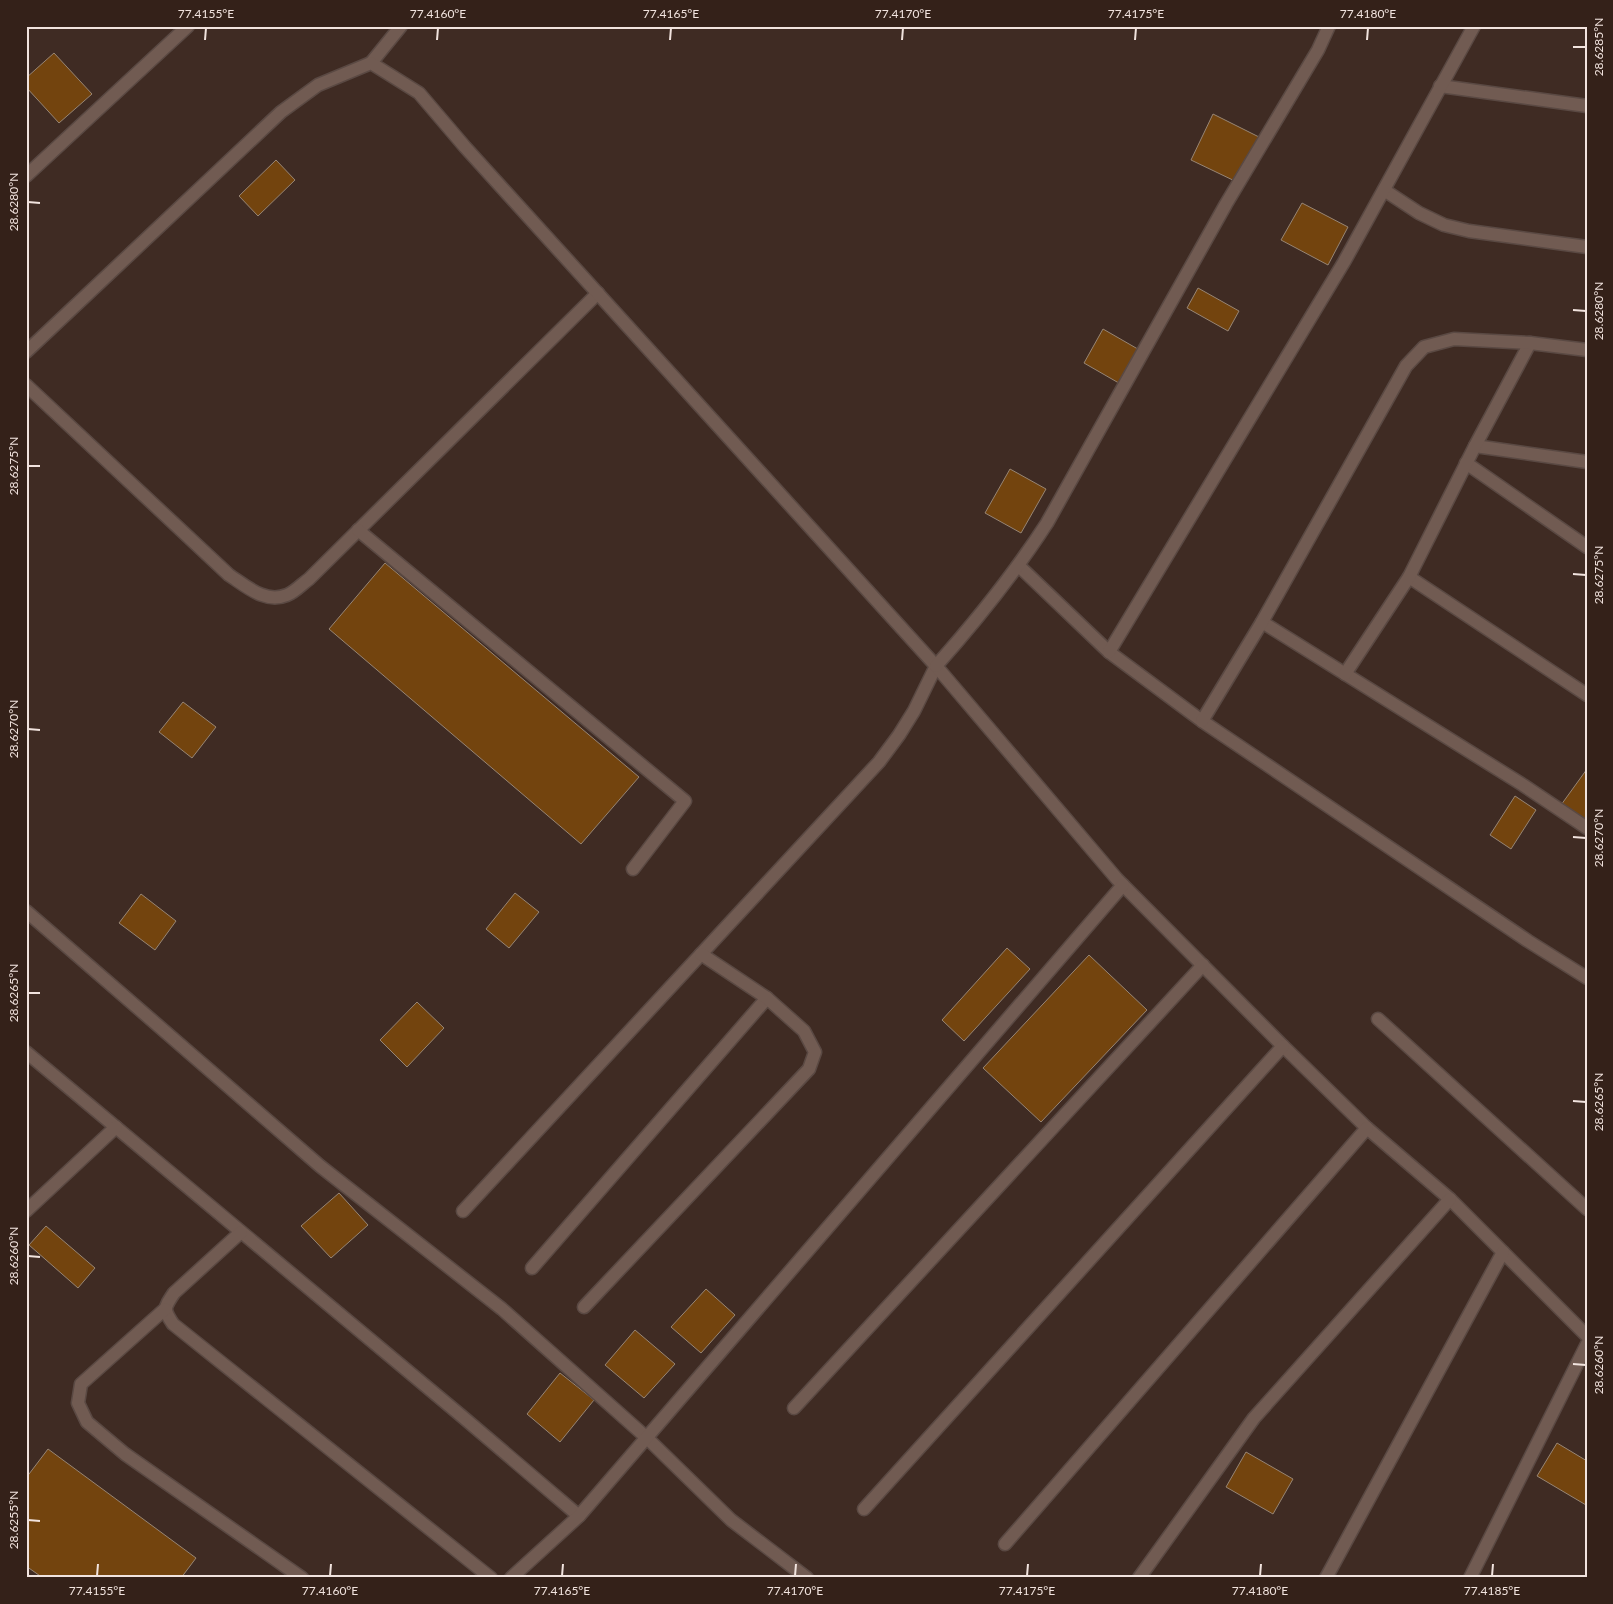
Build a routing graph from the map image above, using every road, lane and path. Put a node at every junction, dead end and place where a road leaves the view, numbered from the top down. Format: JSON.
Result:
{"nodes":[{"id":1,"x":188,"y":26,"type":"edge"},
{"id":2,"x":401,"y":26,"type":"edge"},
{"id":3,"x":1329,"y":26,"type":"edge"},
{"id":4,"x":1474,"y":26,"type":"edge"},
{"id":5,"x":371,"y":63,"type":"junction"},
{"id":6,"x":1440,"y":86,"type":"junction"},
{"id":7,"x":1587,"y":106,"type":"edge"},
{"id":8,"x":26,"y":176,"type":"edge"},
{"id":9,"x":1384,"y":190,"type":"junction"},
{"id":10,"x":1587,"y":247,"type":"edge"},
{"id":11,"x":598,"y":293,"type":"junction"},
{"id":12,"x":1530,"y":343,"type":"junction"},
{"id":13,"x":1587,"y":350,"type":"edge"},
{"id":14,"x":26,"y":352,"type":"edge"},
{"id":15,"x":26,"y":385,"type":"edge"},
{"id":16,"x":1475,"y":446,"type":"junction"},
{"id":17,"x":1587,"y":462,"type":"edge"},
{"id":18,"x":1466,"y":463,"type":"junction"},
{"id":19,"x":358,"y":530,"type":"junction"},
{"id":20,"x":1587,"y":546,"type":"edge"},
{"id":21,"x":1019,"y":566,"type":"junction"},
{"id":22,"x":1409,"y":577,"type":"junction"},
{"id":23,"x":1262,"y":622,"type":"junction"},
{"id":24,"x":1109,"y":652,"type":"junction"},
{"id":25,"x":936,"y":666,"type":"junction"},
{"id":26,"x":1345,"y":674,"type":"junction"},
{"id":27,"x":1587,"y":695,"type":"edge"},
{"id":28,"x":1202,"y":721,"type":"junction"},
{"id":29,"x":1587,"y":828,"type":"edge"},
{"id":30,"x":633,"y":870,"type":"dead end"},
{"id":31,"x":1124,"y":885,"type":"junction"},
{"id":32,"x":26,"y":911,"type":"edge"},
{"id":33,"x":701,"y":954,"type":"junction"},
{"id":34,"x":1203,"y":965,"type":"junction"},
{"id":35,"x":1587,"y":978,"type":"edge"},
{"id":36,"x":767,"y":998,"type":"junction"},
{"id":37,"x":1378,"y":1018,"type":"dead end"},
{"id":38,"x":1283,"y":1046,"type":"junction"},
{"id":39,"x":26,"y":1052,"type":"edge"},
{"id":40,"x":116,"y":1127,"type":"junction"},
{"id":41,"x":1367,"y":1128,"type":"junction"},
{"id":42,"x":1450,"y":1198,"type":"junction"},
{"id":43,"x":1587,"y":1209,"type":"edge"},
{"id":44,"x":26,"y":1211,"type":"edge"},
{"id":45,"x":463,"y":1211,"type":"dead end"},
{"id":46,"x":241,"y":1232,"type":"junction"},
{"id":47,"x":1503,"y":1252,"type":"junction"},
{"id":48,"x":532,"y":1268,"type":"dead end"},
{"id":49,"x":584,"y":1307,"type":"dead end"},
{"id":50,"x":165,"y":1309,"type":"junction"},
{"id":51,"x":1587,"y":1336,"type":"edge"},
{"id":52,"x":1587,"y":1344,"type":"edge"},
{"id":53,"x":794,"y":1408,"type":"dead end"},
{"id":54,"x":647,"y":1438,"type":"junction"},
{"id":55,"x":864,"y":1509,"type":"dead end"},
{"id":56,"x":578,"y":1516,"type":"junction"},
{"id":57,"x":1005,"y":1544,"type":"dead end"},
{"id":58,"x":302,"y":1578,"type":"edge"},
{"id":59,"x":491,"y":1578,"type":"edge"},
{"id":60,"x":511,"y":1578,"type":"edge"},
{"id":61,"x":807,"y":1578,"type":"edge"},
{"id":62,"x":1139,"y":1578,"type":"edge"},
{"id":63,"x":1326,"y":1578,"type":"edge"},
{"id":64,"x":1470,"y":1578,"type":"edge"}],
"edges":[{"from":1,"to":8,"type":"street"},
{"from":2,"to":5,"type":"street"},
{"from":3,"to":21,"type":"street"},
{"from":4,"to":6,"type":"street"},
{"from":5,"to":11,"type":"street"},
{"from":5,"to":14,"type":"street"},
{"from":6,"to":7,"type":"street"},
{"from":6,"to":9,"type":"street"},
{"from":9,"to":10,"type":"street"},
{"from":9,"to":24,"type":"street"},
{"from":11,"to":19,"type":"street"},
{"from":11,"to":25,"type":"street"},
{"from":12,"to":13,"type":"street"},
{"from":12,"to":16,"type":"street"},
{"from":12,"to":23,"type":"street"},
{"from":15,"to":19,"type":"street"},
{"from":16,"to":17,"type":"street"},
{"from":16,"to":18,"type":"street"},
{"from":18,"to":20,"type":"street"},
{"from":18,"to":22,"type":"street"},
{"from":19,"to":30,"type":"street"},
{"from":21,"to":24,"type":"street"},
{"from":21,"to":25,"type":"street"},
{"from":22,"to":26,"type":"street"},
{"from":22,"to":27,"type":"street"},
{"from":23,"to":26,"type":"street"},
{"from":23,"to":28,"type":"street"},
{"from":24,"to":28,"type":"street"},
{"from":25,"to":31,"type":"street"},
{"from":25,"to":33,"type":"street"},
{"from":26,"to":29,"type":"street"},
{"from":28,"to":35,"type":"street"},
{"from":31,"to":34,"type":"street"},
{"from":31,"to":54,"type":"street"},
{"from":32,"to":54,"type":"street"},
{"from":33,"to":36,"type":"street"},
{"from":33,"to":45,"type":"street"},
{"from":34,"to":38,"type":"street"},
{"from":34,"to":53,"type":"street"},
{"from":36,"to":48,"type":"street"},
{"from":36,"to":49,"type":"street"},
{"from":37,"to":43,"type":"street"},
{"from":38,"to":41,"type":"street"},
{"from":38,"to":55,"type":"street"},
{"from":39,"to":40,"type":"street"},
{"from":40,"to":44,"type":"street"},
{"from":40,"to":46,"type":"street"},
{"from":41,"to":42,"type":"street"},
{"from":41,"to":57,"type":"street"},
{"from":42,"to":47,"type":"street"},
{"from":42,"to":62,"type":"street"},
{"from":46,"to":50,"type":"street"},
{"from":46,"to":56,"type":"street"},
{"from":47,"to":51,"type":"street"},
{"from":47,"to":63,"type":"street"},
{"from":50,"to":58,"type":"street"},
{"from":50,"to":59,"type":"street"},
{"from":52,"to":64,"type":"street"},
{"from":54,"to":56,"type":"street"},
{"from":54,"to":61,"type":"street"},
{"from":56,"to":60,"type":"street"}]}
